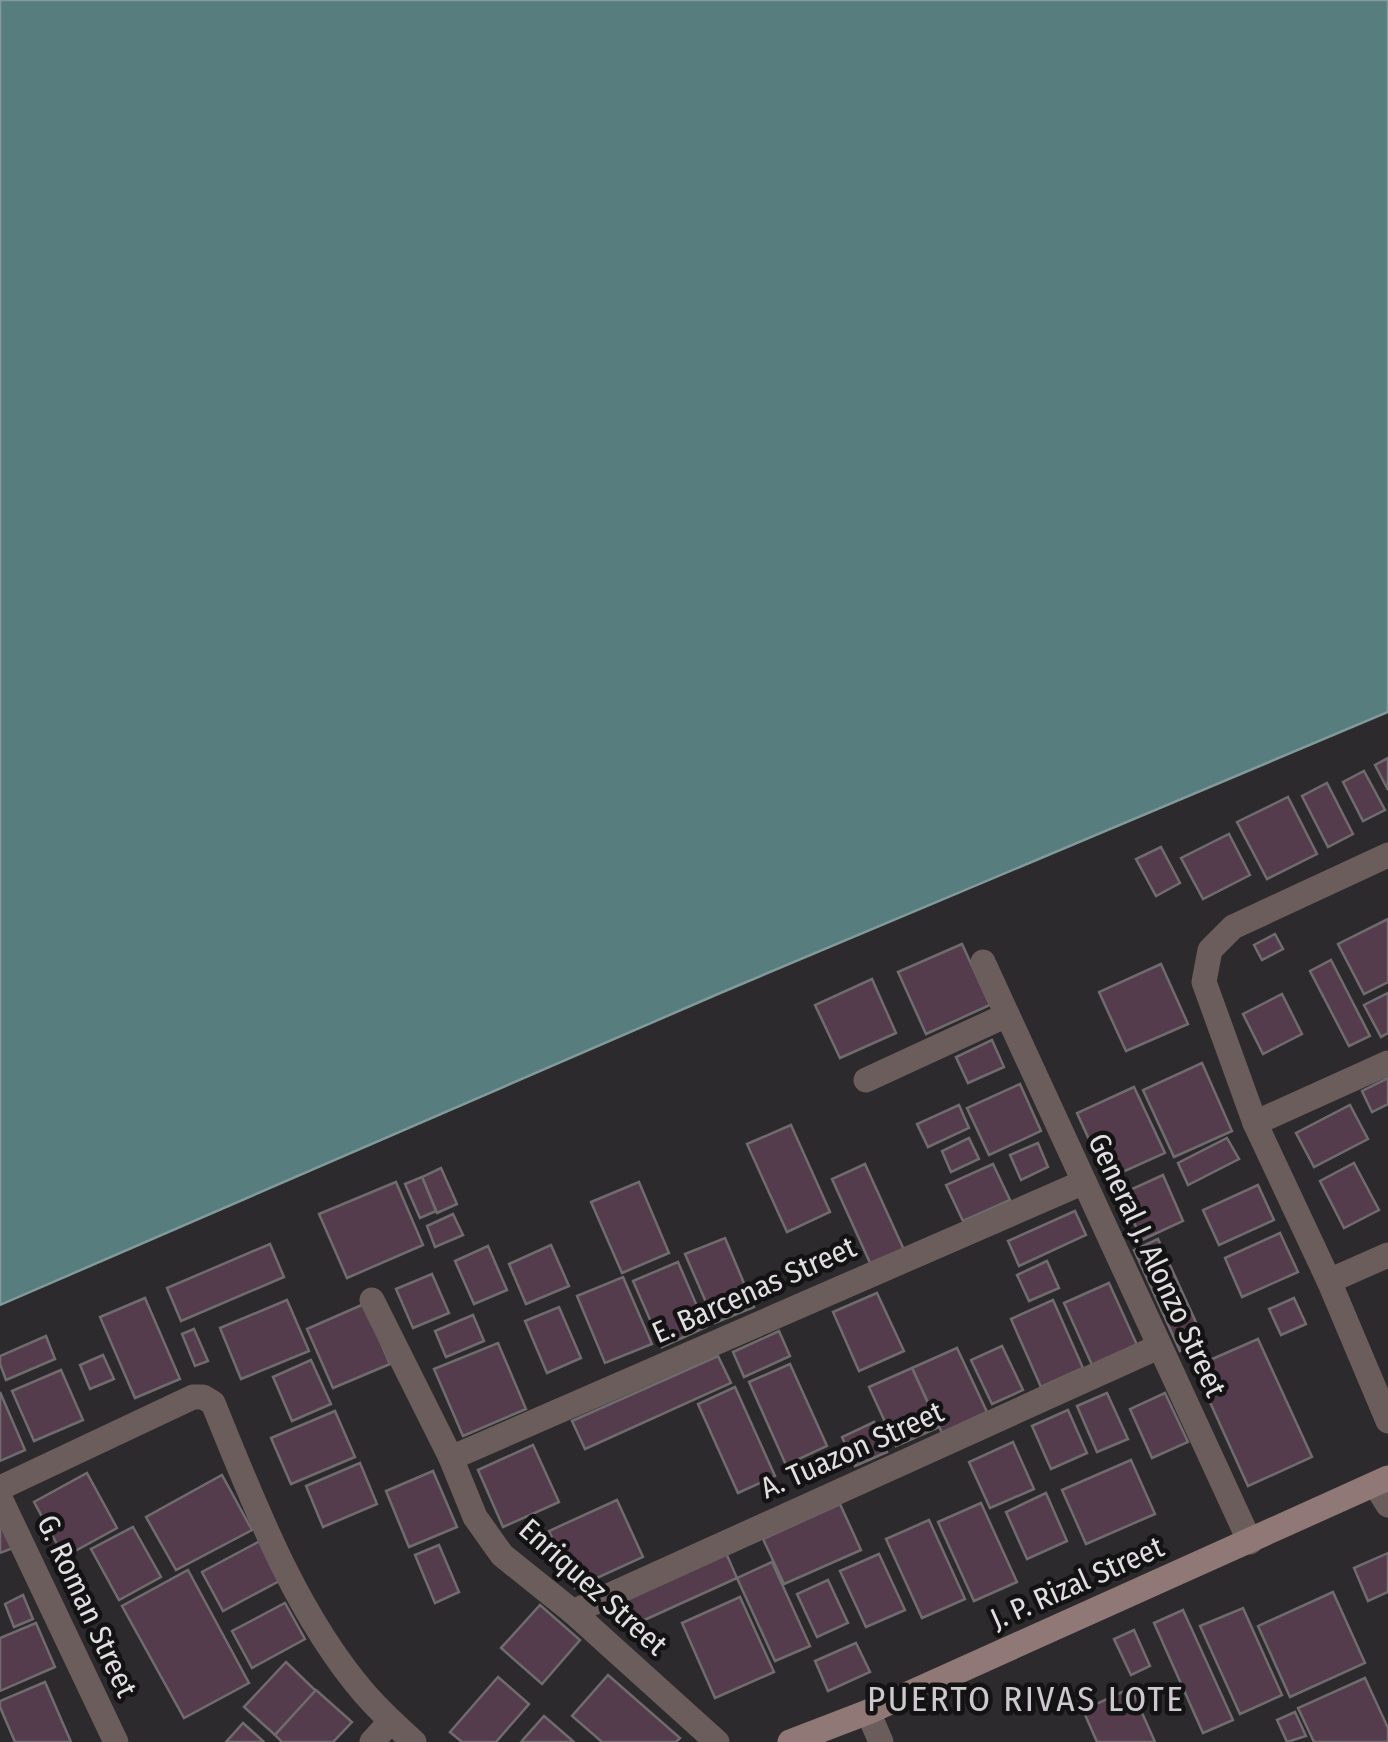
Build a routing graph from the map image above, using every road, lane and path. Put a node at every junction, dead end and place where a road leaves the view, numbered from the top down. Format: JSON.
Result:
{"nodes":[{"id":1,"x":1388,"y":856,"type":"edge"},
{"id":2,"x":983,"y":962,"type":"dead end"},
{"id":3,"x":1007,"y":1014,"type":"junction"},
{"id":4,"x":1388,"y":1062,"type":"edge"},
{"id":5,"x":866,"y":1080,"type":"dead end"},
{"id":6,"x":1256,"y":1123,"type":"junction"},
{"id":7,"x":1084,"y":1182,"type":"junction"},
{"id":8,"x":1388,"y":1255,"type":"edge"},
{"id":9,"x":1329,"y":1281,"type":"junction"},
{"id":10,"x":372,"y":1300,"type":"dead end"},
{"id":11,"x":1158,"y":1346,"type":"junction"},
{"id":12,"x":1388,"y":1421,"type":"edge"},
{"id":13,"x":450,"y":1458,"type":"junction"},
{"id":14,"x":0,"y":1488,"type":"edge"},
{"id":15,"x":1384,"y":1489,"type":"edge"},
{"id":16,"x":0,"y":1498,"type":"edge"},
{"id":17,"x":1250,"y":1542,"type":"junction"},
{"id":18,"x":573,"y":1612,"type":"junction"},
{"id":19,"x":868,"y":1712,"type":"junction"},
{"id":20,"x":391,"y":1721,"type":"junction"},
{"id":21,"x":116,"y":1742,"type":"edge"},
{"id":22,"x":372,"y":1742,"type":"edge"},
{"id":23,"x":414,"y":1742,"type":"edge"},
{"id":24,"x":717,"y":1742,"type":"edge"},
{"id":25,"x":790,"y":1742,"type":"edge"},
{"id":26,"x":881,"y":1742,"type":"edge"}],
"edges":[{"from":1,"to":6,"type":"street"},
{"from":2,"to":3,"type":"street","name":"General J. Alonzo Street"},
{"from":3,"to":5,"type":"street"},
{"from":3,"to":7,"type":"street","name":"General J. Alonzo Street"},
{"from":4,"to":6,"type":"street"},
{"from":6,"to":9,"type":"street"},
{"from":7,"to":11,"type":"street","name":"General J. Alonzo Street"},
{"from":7,"to":13,"type":"street","name":"E. Barcenas Street"},
{"from":8,"to":9,"type":"street"},
{"from":9,"to":12,"type":"street"},
{"from":10,"to":13,"type":"street","name":"Enriquez Street"},
{"from":11,"to":17,"type":"street","name":"General J. Alonzo Street"},
{"from":11,"to":18,"type":"street","name":"A. Tuazon Street"},
{"from":13,"to":18,"type":"street","name":"Enriquez Street"},
{"from":14,"to":20,"type":"street"},
{"from":15,"to":17,"type":"street","name":"J. P. Rizal Street"},
{"from":16,"to":21,"type":"street","name":"G. Roman Street"},
{"from":17,"to":19,"type":"street","name":"J. P. Rizal Street"},
{"from":18,"to":24,"type":"street","name":"Enriquez Street"},
{"from":19,"to":25,"type":"street","name":"J. P. Rizal Street"},
{"from":19,"to":26,"type":"street"},
{"from":20,"to":22,"type":"street"},
{"from":20,"to":23,"type":"street"}]}
